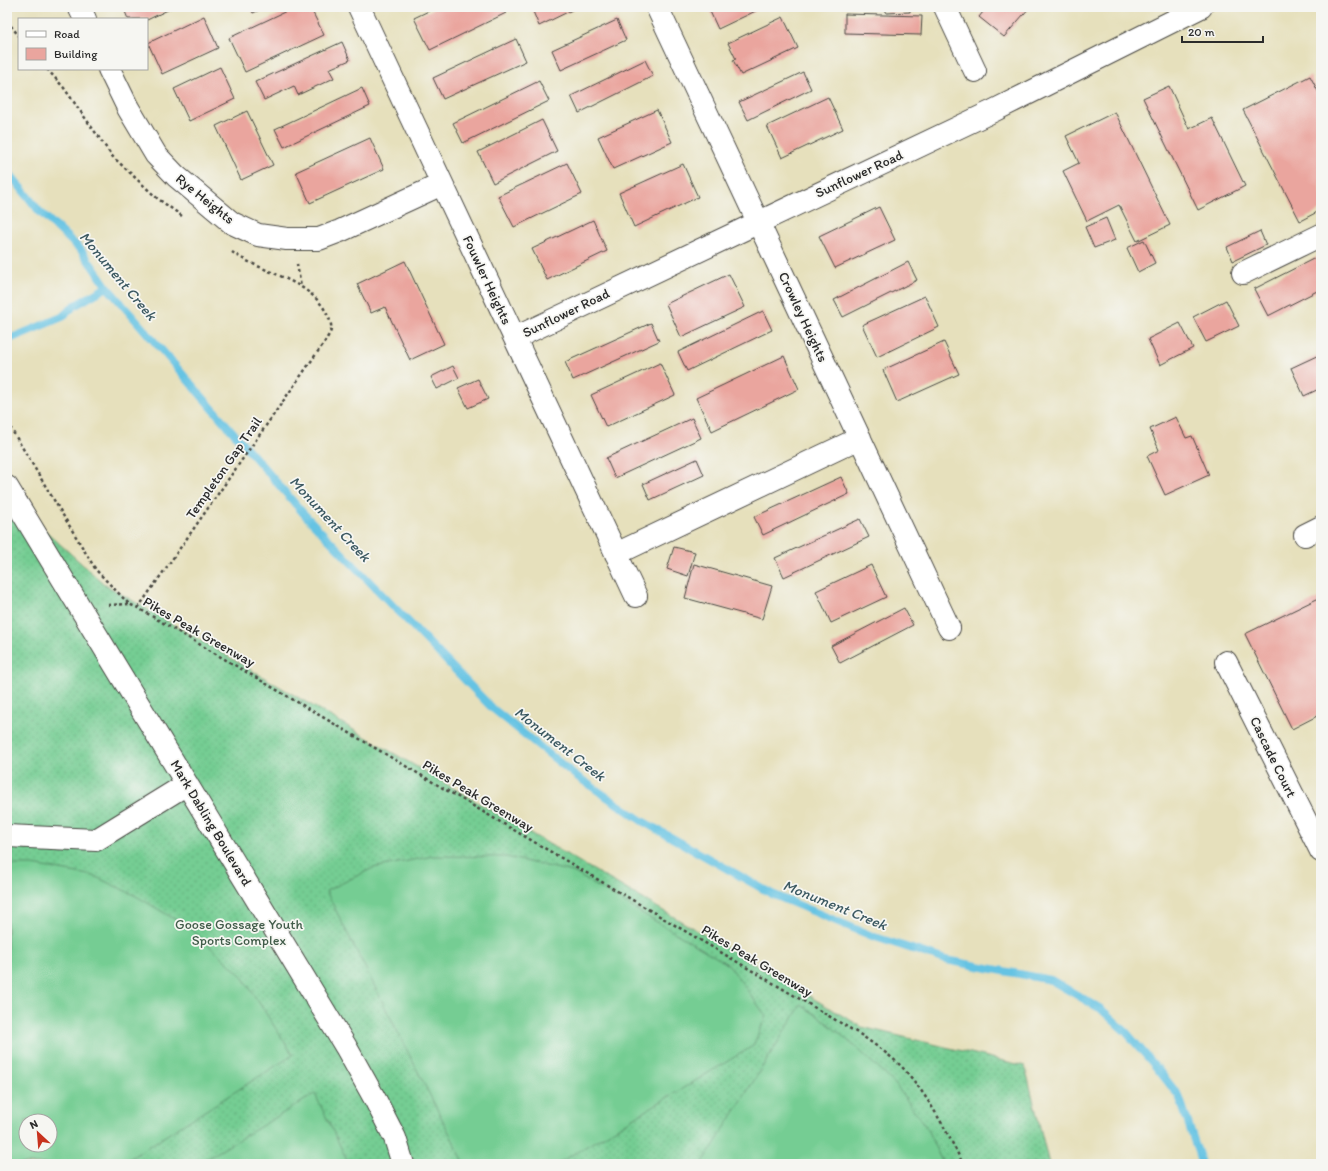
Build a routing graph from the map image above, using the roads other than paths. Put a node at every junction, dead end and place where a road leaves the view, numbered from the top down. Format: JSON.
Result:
{"nodes":[{"id":1,"x":79,"y":7,"type":"edge"},
{"id":2,"x":359,"y":7,"type":"edge"},
{"id":3,"x":657,"y":7,"type":"edge"},
{"id":4,"x":945,"y":7,"type":"edge"},
{"id":5,"x":1201,"y":7,"type":"edge"},
{"id":6,"x":84,"y":18,"type":"edge"},
{"id":7,"x":109,"y":70,"type":"edge"},
{"id":8,"x":975,"y":71,"type":"dead end"},
{"id":9,"x":442,"y":184,"type":"junction"},
{"id":10,"x":758,"y":222,"type":"junction"},
{"id":11,"x":1321,"y":235,"type":"edge"},
{"id":12,"x":1243,"y":273,"type":"dead end"},
{"id":13,"x":515,"y":338,"type":"junction"},
{"id":14,"x":860,"y":438,"type":"junction"},
{"id":15,"x":7,"y":487,"type":"edge"},
{"id":16,"x":616,"y":554,"type":"junction"},
{"id":17,"x":636,"y":596,"type":"dead end"},
{"id":18,"x":949,"y":628,"type":"dead end"},
{"id":19,"x":1226,"y":662,"type":"dead end"},
{"id":20,"x":187,"y":784,"type":"junction"},
{"id":21,"x":7,"y":836,"type":"edge"},
{"id":22,"x":1321,"y":851,"type":"edge"},
{"id":23,"x":403,"y":1164,"type":"edge"}],
"edges":[{"from":1,"to":6,"type":"street"},
{"from":2,"to":9,"type":"street","name":"Fouwler Heights"},
{"from":3,"to":10,"type":"street","name":"Crowley Heights"},
{"from":4,"to":8,"type":"street"},
{"from":5,"to":10,"type":"street","name":"Sunflower Road"},
{"from":7,"to":9,"type":"street","name":"Rye Heights"},
{"from":9,"to":13,"type":"street","name":"Fouwler Heights"},
{"from":10,"to":13,"type":"street","name":"Sunflower Road"},
{"from":10,"to":14,"type":"street","name":"Crowley Heights"},
{"from":11,"to":12,"type":"street"},
{"from":13,"to":16,"type":"street","name":"Fouwler Heights"},
{"from":14,"to":16,"type":"street"},
{"from":14,"to":18,"type":"street","name":"Crowley Heights"},
{"from":15,"to":20,"type":"street","name":"Mark Dabling Boulevard"},
{"from":16,"to":17,"type":"street","name":"Fouwler Heights"},
{"from":19,"to":22,"type":"street","name":"Cascade Court"},
{"from":20,"to":21,"type":"street"},
{"from":20,"to":23,"type":"street","name":"Mark Dabling Boulevard"}]}
